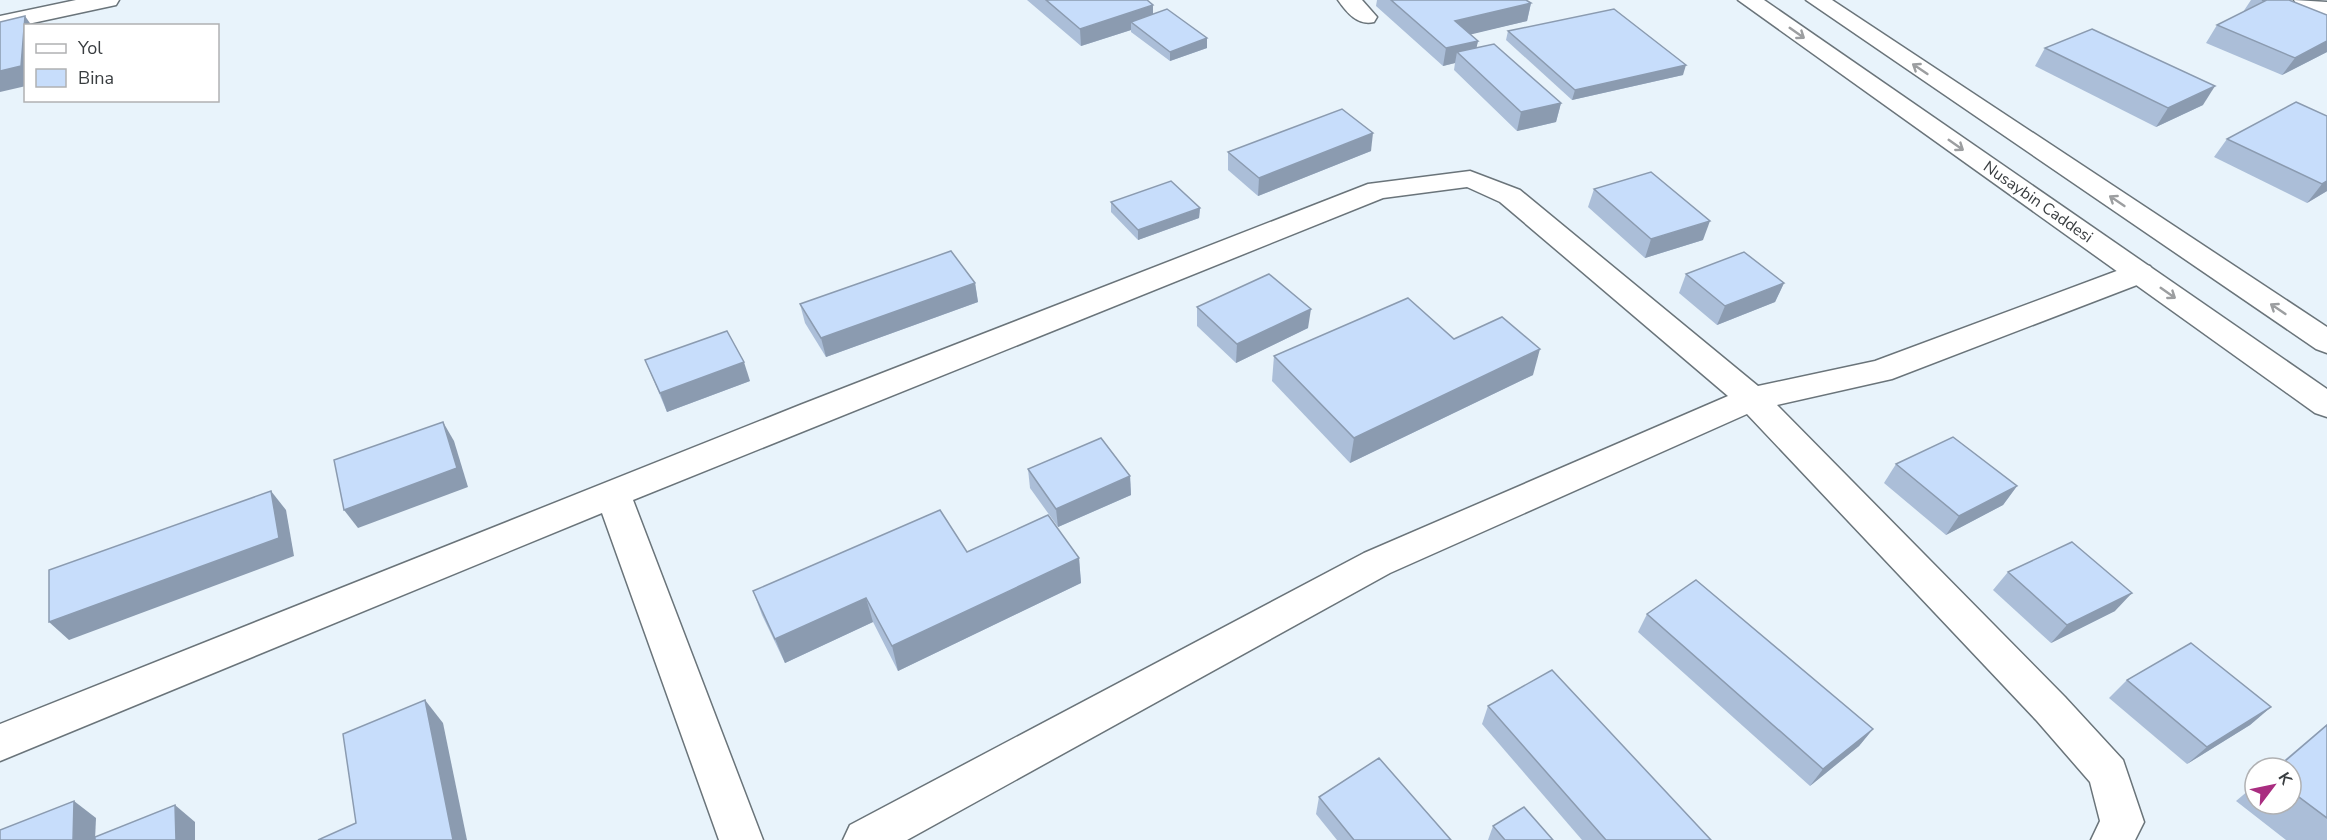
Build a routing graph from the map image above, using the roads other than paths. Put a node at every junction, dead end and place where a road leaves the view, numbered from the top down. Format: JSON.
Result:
{"nodes":[{"id":1,"x":108,"y":0,"type":"edge"},
{"id":2,"x":1349,"y":0,"type":"edge"},
{"id":3,"x":1749,"y":0,"type":"edge"},
{"id":4,"x":2305,"y":0,"type":"edge"},
{"id":5,"x":1825,"y":1,"type":"edge"},
{"id":6,"x":2327,"y":10,"type":"edge"},
{"id":7,"x":1366,"y":17,"type":"dead end"},
{"id":8,"x":0,"y":22,"type":"edge"},
{"id":9,"x":2140,"y":273,"type":"junction"},
{"id":10,"x":2327,"y":342,"type":"edge"},
{"id":11,"x":1752,"y":399,"type":"junction"},
{"id":12,"x":2327,"y":405,"type":"edge"},
{"id":13,"x":613,"y":494,"type":"junction"},
{"id":14,"x":0,"y":743,"type":"edge"},
{"id":15,"x":741,"y":840,"type":"edge"},
{"id":16,"x":865,"y":840,"type":"edge"},
{"id":17,"x":2113,"y":840,"type":"edge"}],
"edges":[{"from":1,"to":8,"type":"main road"},
{"from":2,"to":7,"type":"main road"},
{"from":3,"to":9,"type":"main road","name":"Nusaybin Caddesi","one_way":true},
{"from":4,"to":6,"type":"main road"},
{"from":10,"to":5,"type":"main road","one_way":true},
{"from":9,"to":11,"type":"main road"},
{"from":9,"to":12,"type":"main road","name":"Nusaybin Caddesi","one_way":true},
{"from":11,"to":13,"type":"main road"},
{"from":11,"to":16,"type":"main road"},
{"from":11,"to":17,"type":"main road"},
{"from":13,"to":14,"type":"main road"},
{"from":13,"to":15,"type":"main road"}]}
